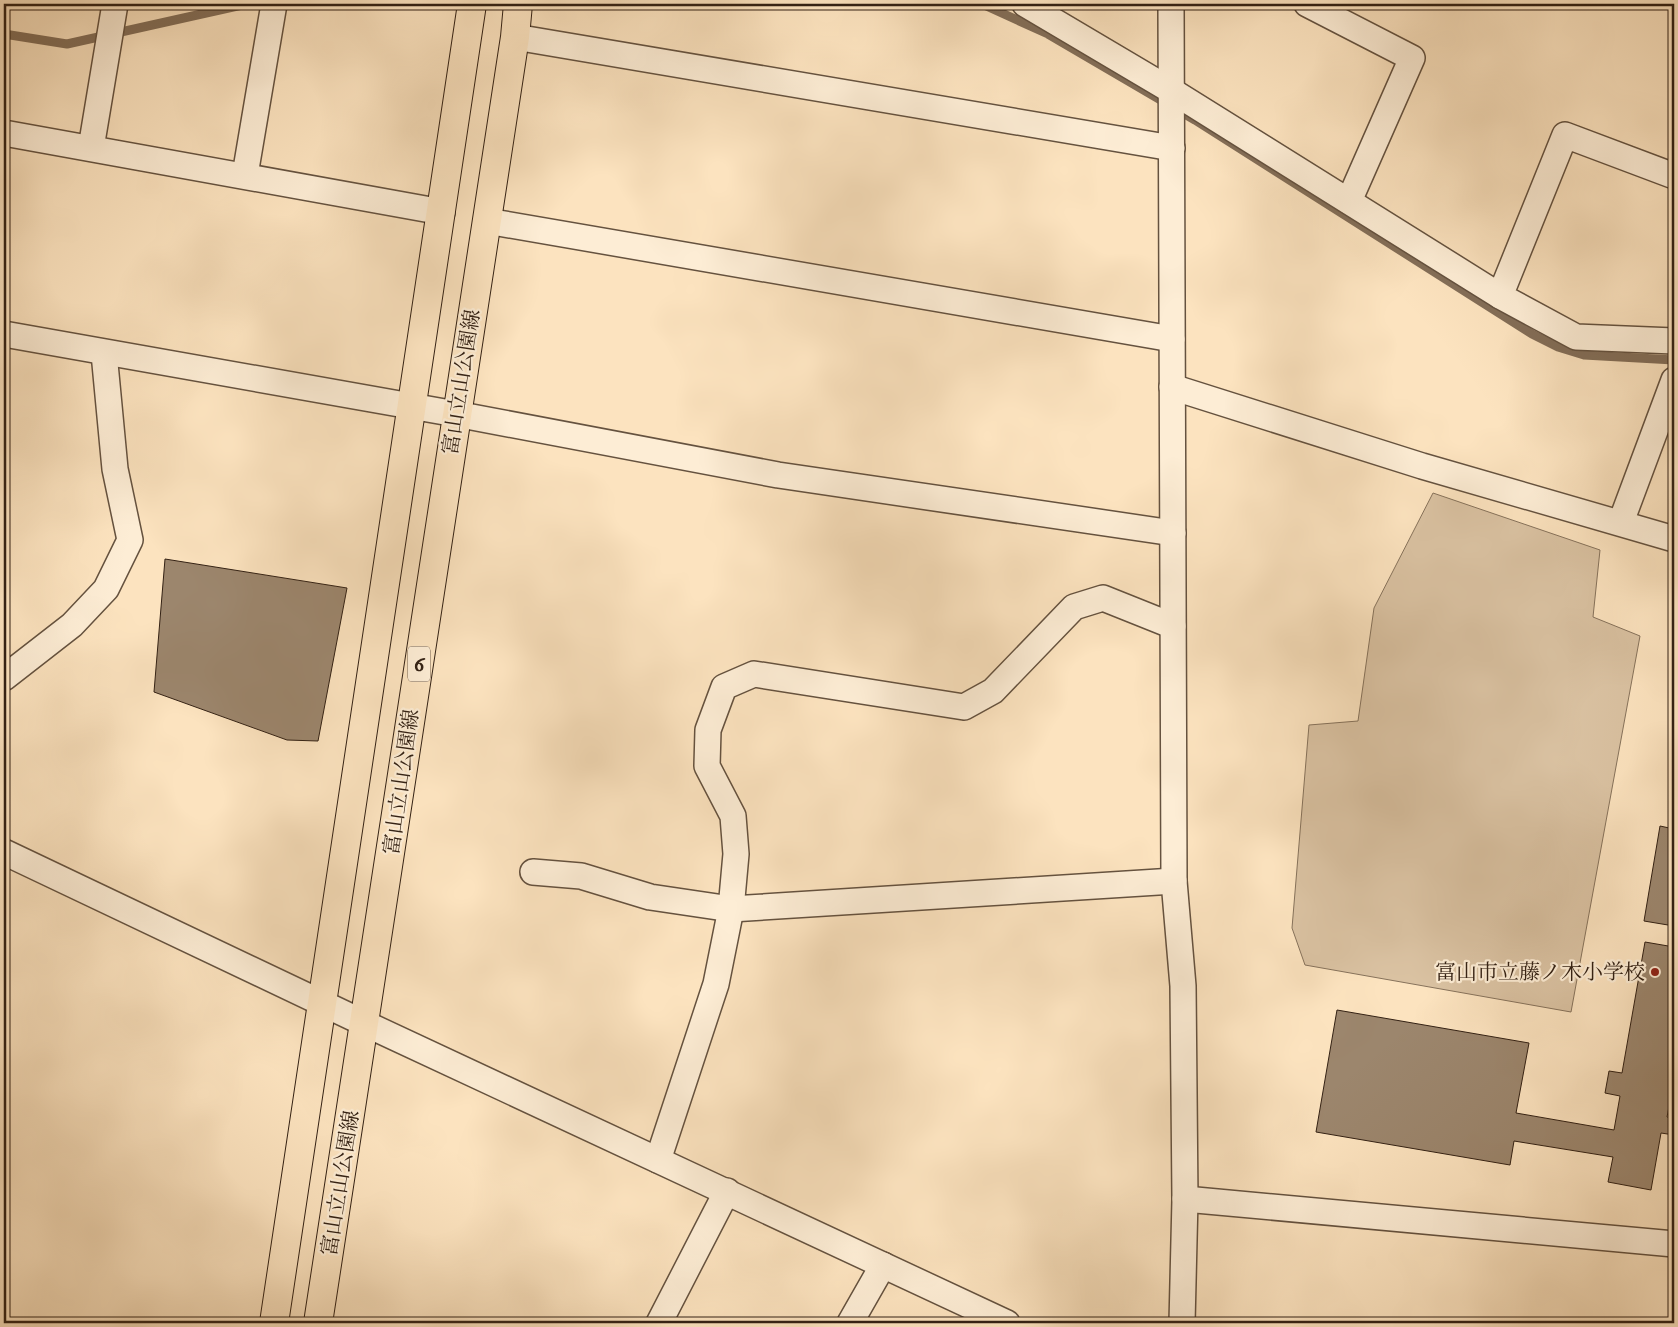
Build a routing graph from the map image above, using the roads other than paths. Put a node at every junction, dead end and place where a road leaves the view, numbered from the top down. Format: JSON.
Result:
{"nodes":[{"id":1,"x":115,"y":4,"type":"edge"},
{"id":2,"x":274,"y":4,"type":"edge"},
{"id":3,"x":472,"y":4,"type":"edge"},
{"id":4,"x":518,"y":4,"type":"edge"},
{"id":5,"x":1026,"y":4,"type":"edge"},
{"id":6,"x":1171,"y":4,"type":"edge"},
{"id":7,"x":1306,"y":4,"type":"edge"},
{"id":8,"x":515,"y":37,"type":"junction"},
{"id":9,"x":1172,"y":91,"type":"junction"},
{"id":10,"x":4,"y":133,"type":"edge"},
{"id":11,"x":91,"y":148,"type":"junction"},
{"id":12,"x":1172,"y":148,"type":"junction"},
{"id":13,"x":245,"y":175,"type":"junction"},
{"id":14,"x":1674,"y":176,"type":"edge"},
{"id":15,"x":1349,"y":201,"type":"junction"},
{"id":16,"x":442,"y":212,"type":"junction"},
{"id":17,"x":487,"y":220,"type":"junction"},
{"id":18,"x":1500,"y":296,"type":"junction"},
{"id":19,"x":4,"y":334,"type":"edge"},
{"id":20,"x":1172,"y":339,"type":"junction"},
{"id":21,"x":1674,"y":341,"type":"edge"},
{"id":22,"x":104,"y":353,"type":"junction"},
{"id":23,"x":1674,"y":380,"type":"edge"},
{"id":24,"x":1172,"y":387,"type":"junction"},
{"id":25,"x":413,"y":406,"type":"junction"},
{"id":26,"x":456,"y":414,"type":"junction"},
{"id":27,"x":1621,"y":522,"type":"junction"},
{"id":28,"x":1173,"y":533,"type":"junction"},
{"id":29,"x":1674,"y":539,"type":"edge"},
{"id":30,"x":1173,"y":626,"type":"junction"},
{"id":31,"x":4,"y":678,"type":"edge"},
{"id":32,"x":4,"y":852,"type":"edge"},
{"id":33,"x":533,"y":872,"type":"dead end"},
{"id":34,"x":1174,"y":881,"type":"junction"},
{"id":35,"x":731,"y":909,"type":"junction"},
{"id":36,"x":323,"y":1004,"type":"junction"},
{"id":37,"x":366,"y":1024,"type":"junction"},
{"id":38,"x":658,"y":1160,"type":"junction"},
{"id":39,"x":727,"y":1191,"type":"junction"},
{"id":40,"x":1185,"y":1199,"type":"junction"},
{"id":41,"x":1674,"y":1244,"type":"edge"},
{"id":42,"x":882,"y":1264,"type":"junction"},
{"id":43,"x":274,"y":1323,"type":"edge"},
{"id":44,"x":318,"y":1323,"type":"edge"},
{"id":45,"x":659,"y":1323,"type":"edge"},
{"id":46,"x":850,"y":1323,"type":"edge"},
{"id":47,"x":1007,"y":1323,"type":"edge"},
{"id":48,"x":1182,"y":1323,"type":"edge"}],
"edges":[{"from":1,"to":11,"type":"street"},
{"from":2,"to":13,"type":"street"},
{"from":3,"to":16,"type":"main road","name":"富山立山公園線","number":"6"},
{"from":4,"to":8,"type":"main road","name":"富山立山公園線","number":"6"},
{"from":5,"to":9,"type":"street"},
{"from":6,"to":9,"type":"street"},
{"from":7,"to":15,"type":"street"},
{"from":8,"to":12,"type":"street"},
{"from":8,"to":17,"type":"main road","name":"富山立山公園線","number":"6"},
{"from":9,"to":12,"type":"street"},
{"from":9,"to":15,"type":"street"},
{"from":10,"to":11,"type":"street"},
{"from":11,"to":13,"type":"street"},
{"from":12,"to":20,"type":"street"},
{"from":13,"to":16,"type":"street"},
{"from":14,"to":18,"type":"street"},
{"from":15,"to":18,"type":"street"},
{"from":16,"to":25,"type":"main road","name":"富山立山公園線","number":"6"},
{"from":17,"to":20,"type":"street"},
{"from":17,"to":26,"type":"main road","name":"富山立山公園線","number":"6"},
{"from":18,"to":21,"type":"street"},
{"from":19,"to":22,"type":"street"},
{"from":20,"to":24,"type":"street"},
{"from":22,"to":25,"type":"street"},
{"from":22,"to":31,"type":"street"},
{"from":23,"to":27,"type":"street"},
{"from":24,"to":27,"type":"street"},
{"from":24,"to":28,"type":"street"},
{"from":25,"to":26,"type":"street"},
{"from":25,"to":36,"type":"main road","name":"富山立山公園線","number":"6"},
{"from":26,"to":28,"type":"street"},
{"from":26,"to":37,"type":"main road","name":"富山立山公園線","number":"6"},
{"from":27,"to":29,"type":"street"},
{"from":28,"to":30,"type":"street"},
{"from":30,"to":34,"type":"street"},
{"from":30,"to":35,"type":"street"},
{"from":32,"to":36,"type":"street"},
{"from":33,"to":35,"type":"street"},
{"from":34,"to":35,"type":"street"},
{"from":34,"to":40,"type":"street"},
{"from":35,"to":38,"type":"street"},
{"from":36,"to":37,"type":"street"},
{"from":36,"to":43,"type":"main road","name":"富山立山公園線","number":"6"},
{"from":37,"to":38,"type":"street"},
{"from":37,"to":44,"type":"main road","name":"富山立山公園線","number":"6"},
{"from":38,"to":39,"type":"street"},
{"from":39,"to":42,"type":"street"},
{"from":39,"to":45,"type":"street"},
{"from":40,"to":41,"type":"street"},
{"from":40,"to":48,"type":"street"},
{"from":42,"to":46,"type":"street"},
{"from":42,"to":47,"type":"street"}]}
